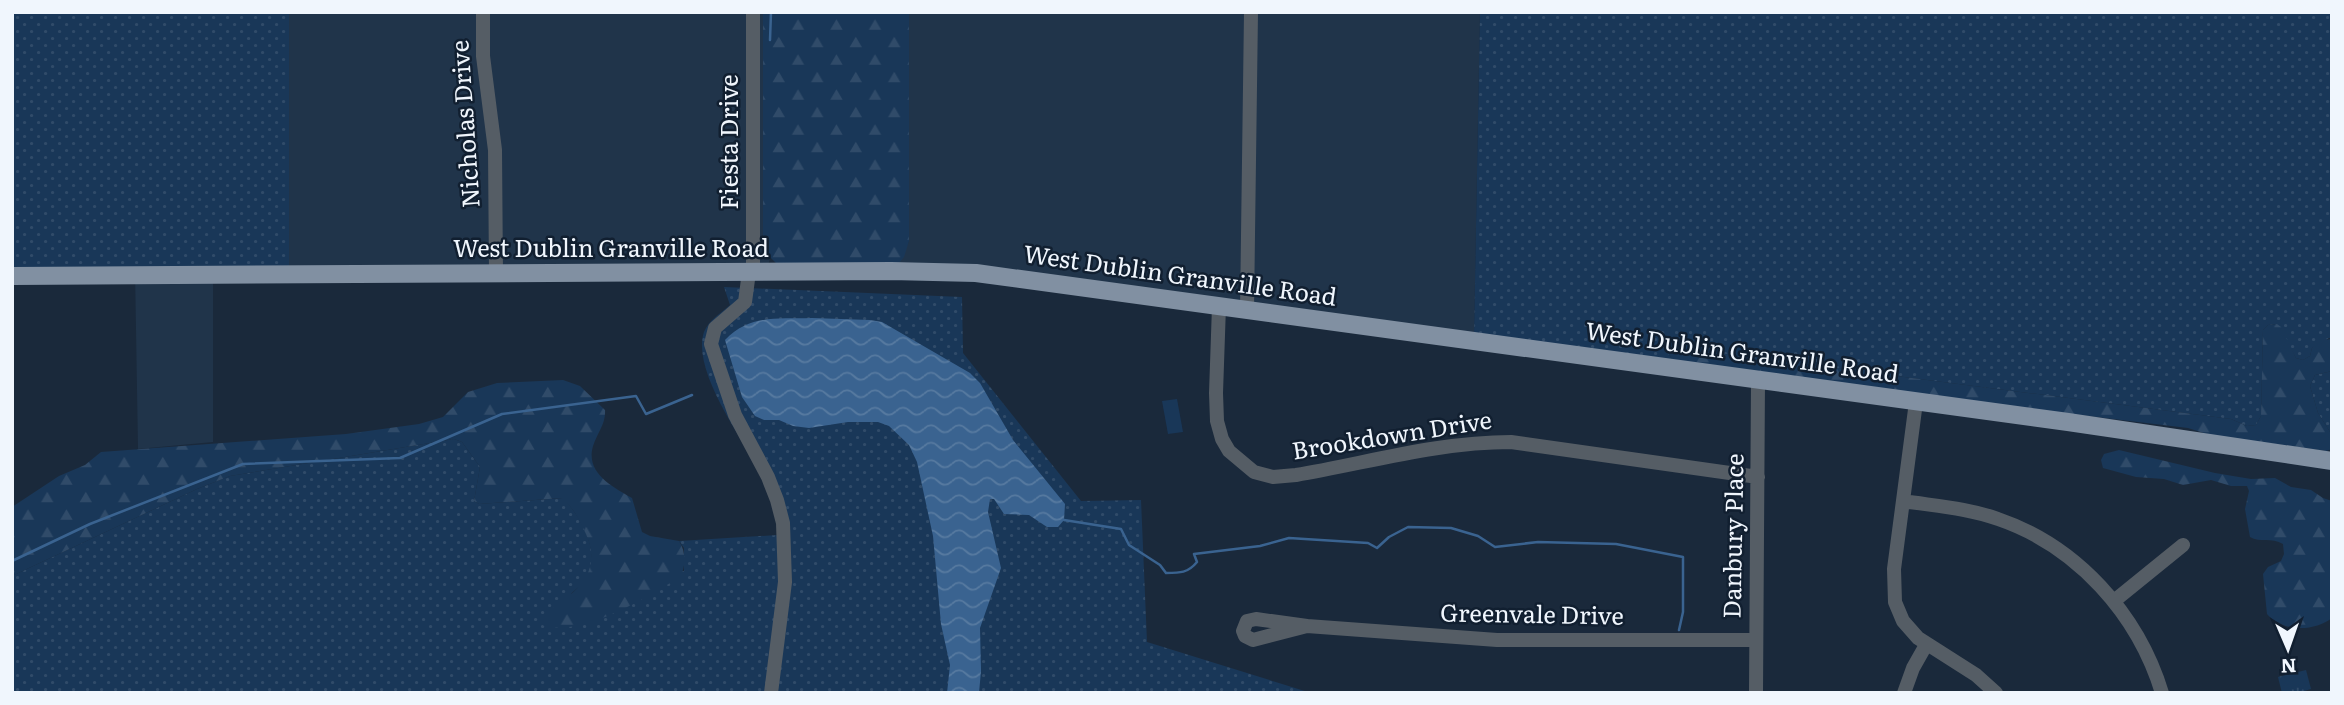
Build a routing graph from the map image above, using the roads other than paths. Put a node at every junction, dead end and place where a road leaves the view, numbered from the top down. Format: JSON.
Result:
{"nodes":[{"id":1,"x":483,"y":12,"type":"edge"},
{"id":2,"x":753,"y":12,"type":"edge"},
{"id":3,"x":1251,"y":12,"type":"edge"},
{"id":4,"x":751,"y":272,"type":"junction"},
{"id":5,"x":495,"y":274,"type":"junction"},
{"id":6,"x":12,"y":276,"type":"edge"},
{"id":7,"x":1219,"y":306,"type":"junction"},
{"id":8,"x":1247,"y":310,"type":"junction"},
{"id":9,"x":1758,"y":380,"type":"junction"},
{"id":10,"x":1916,"y":402,"type":"junction"},
{"id":11,"x":2332,"y":461,"type":"edge"},
{"id":12,"x":1758,"y":477,"type":"junction"},
{"id":13,"x":1903,"y":501,"type":"junction"},
{"id":14,"x":2183,"y":545,"type":"dead end"},
{"id":15,"x":2114,"y":601,"type":"junction"},
{"id":16,"x":1307,"y":626,"type":"dead end"},
{"id":17,"x":1756,"y":640,"type":"junction"},
{"id":18,"x":1926,"y":645,"type":"junction"},
{"id":19,"x":771,"y":693,"type":"edge"},
{"id":20,"x":1756,"y":693,"type":"edge"},
{"id":21,"x":1904,"y":693,"type":"edge"},
{"id":22,"x":1996,"y":693,"type":"edge"},
{"id":23,"x":2162,"y":693,"type":"edge"}],
"edges":[{"from":1,"to":5,"type":"street","name":"Nicholas Drive"},
{"from":2,"to":4,"type":"street","name":"Fiesta Drive"},
{"from":3,"to":8,"type":"street"},
{"from":4,"to":5,"type":"main road","name":"West Dublin Granville Road"},
{"from":4,"to":7,"type":"main road","name":"West Dublin Granville Road"},
{"from":4,"to":19,"type":"street","name":"Fiesta Drive"},
{"from":5,"to":6,"type":"main road","name":"West Dublin Granville Road"},
{"from":7,"to":8,"type":"main road","name":"West Dublin Granville Road"},
{"from":7,"to":12,"type":"street","name":"Brookdown Drive"},
{"from":8,"to":9,"type":"main road","name":"West Dublin Granville Road"},
{"from":9,"to":10,"type":"main road","name":"West Dublin Granville Road"},
{"from":9,"to":12,"type":"street","name":"Danbury Place"},
{"from":10,"to":11,"type":"main road","name":"West Dublin Granville Road"},
{"from":10,"to":13,"type":"street"},
{"from":12,"to":17,"type":"street","name":"Danbury Place"},
{"from":13,"to":15,"type":"street"},
{"from":13,"to":18,"type":"street"},
{"from":14,"to":15,"type":"street"},
{"from":15,"to":23,"type":"street"},
{"from":16,"to":17,"type":"street","name":"Greenvale Drive"},
{"from":17,"to":20,"type":"street","name":"Danbury Place"},
{"from":18,"to":21,"type":"street"},
{"from":18,"to":22,"type":"street"}]}
